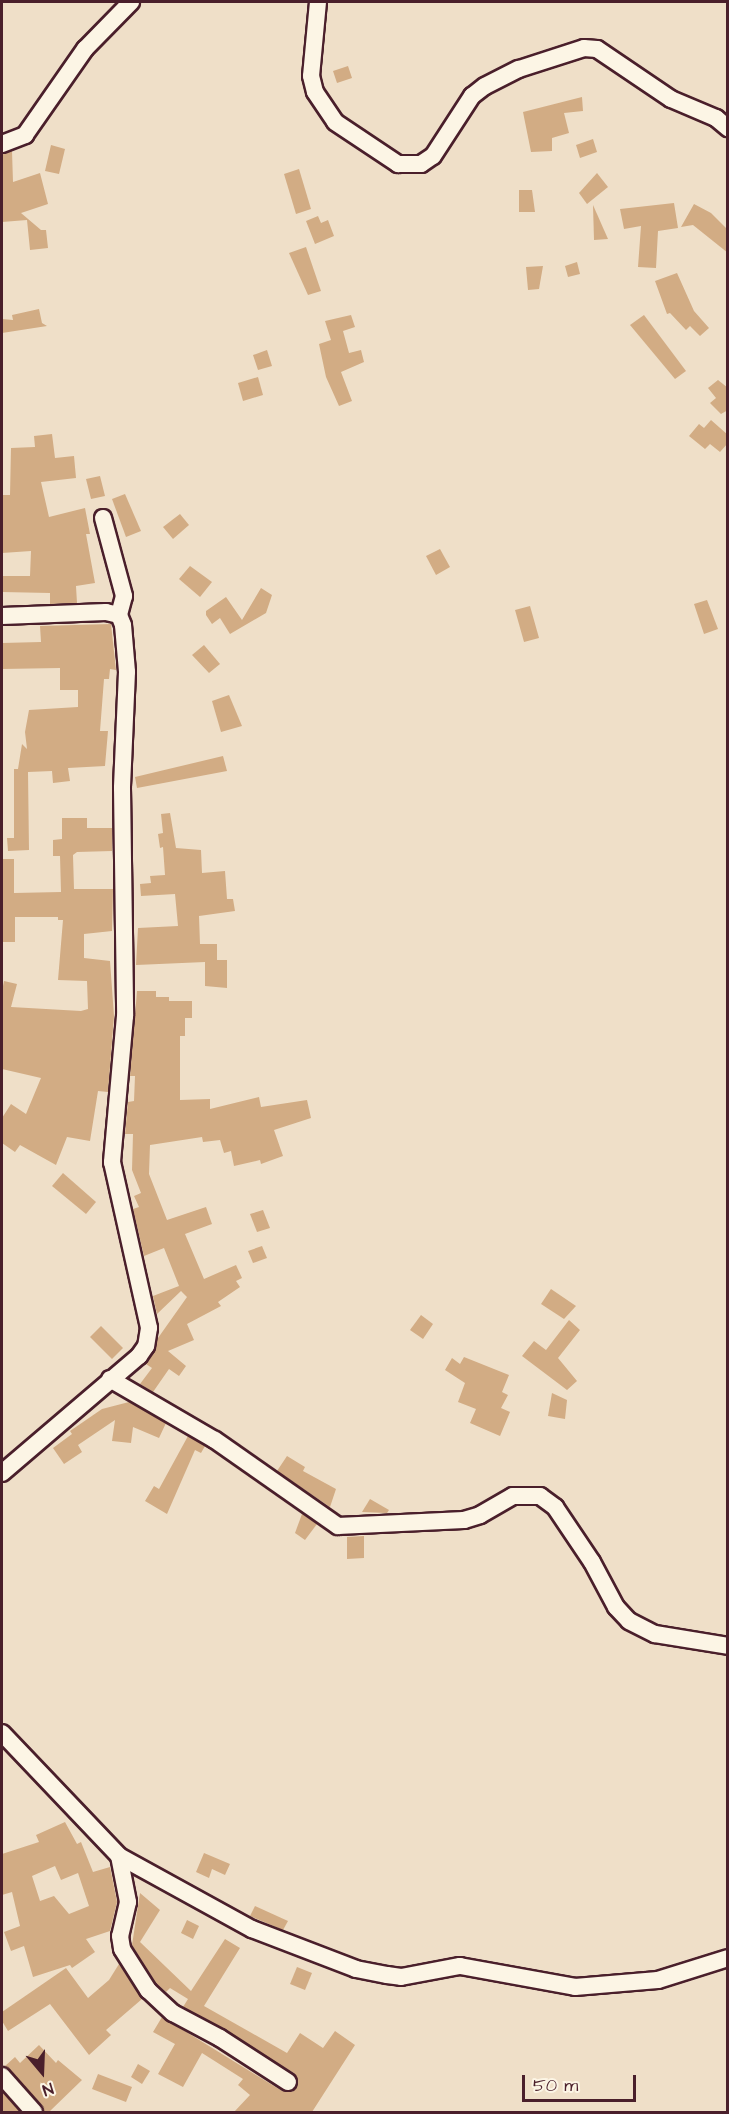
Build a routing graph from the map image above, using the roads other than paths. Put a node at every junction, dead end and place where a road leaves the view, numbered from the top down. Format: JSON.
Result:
{"nodes":[{"id":1,"x":131,"y":2,"type":"edge"},
{"id":2,"x":318,"y":2,"type":"edge"},
{"id":3,"x":728,"y":128,"type":"edge"},
{"id":4,"x":2,"y":144,"type":"edge"},
{"id":5,"x":103,"y":518,"type":"dead end"},
{"id":6,"x":119,"y":615,"type":"junction"},
{"id":7,"x":2,"y":616,"type":"edge"},
{"id":8,"x":110,"y":1378,"type":"junction"},
{"id":9,"x":2,"y":1473,"type":"edge"},
{"id":10,"x":728,"y":1646,"type":"edge"},
{"id":11,"x":2,"y":1732,"type":"edge"},
{"id":12,"x":119,"y":1856,"type":"junction"},
{"id":13,"x":728,"y":1958,"type":"edge"},
{"id":14,"x":2,"y":2076,"type":"edge"},
{"id":15,"x":288,"y":2082,"type":"dead end"},
{"id":16,"x":7,"y":2093,"type":"edge"},
{"id":17,"x":34,"y":2112,"type":"edge"}],
"edges":[{"from":1,"to":4,"type":"street"},
{"from":2,"to":3,"type":"street"},
{"from":5,"to":6,"type":"street"},
{"from":6,"to":7,"type":"street"},
{"from":6,"to":8,"type":"street"},
{"from":8,"to":9,"type":"street"},
{"from":8,"to":10,"type":"street"},
{"from":11,"to":12,"type":"street"},
{"from":12,"to":13,"type":"street"},
{"from":12,"to":15,"type":"street"},
{"from":14,"to":16,"type":"street"},
{"from":16,"to":17,"type":"street"}]}
